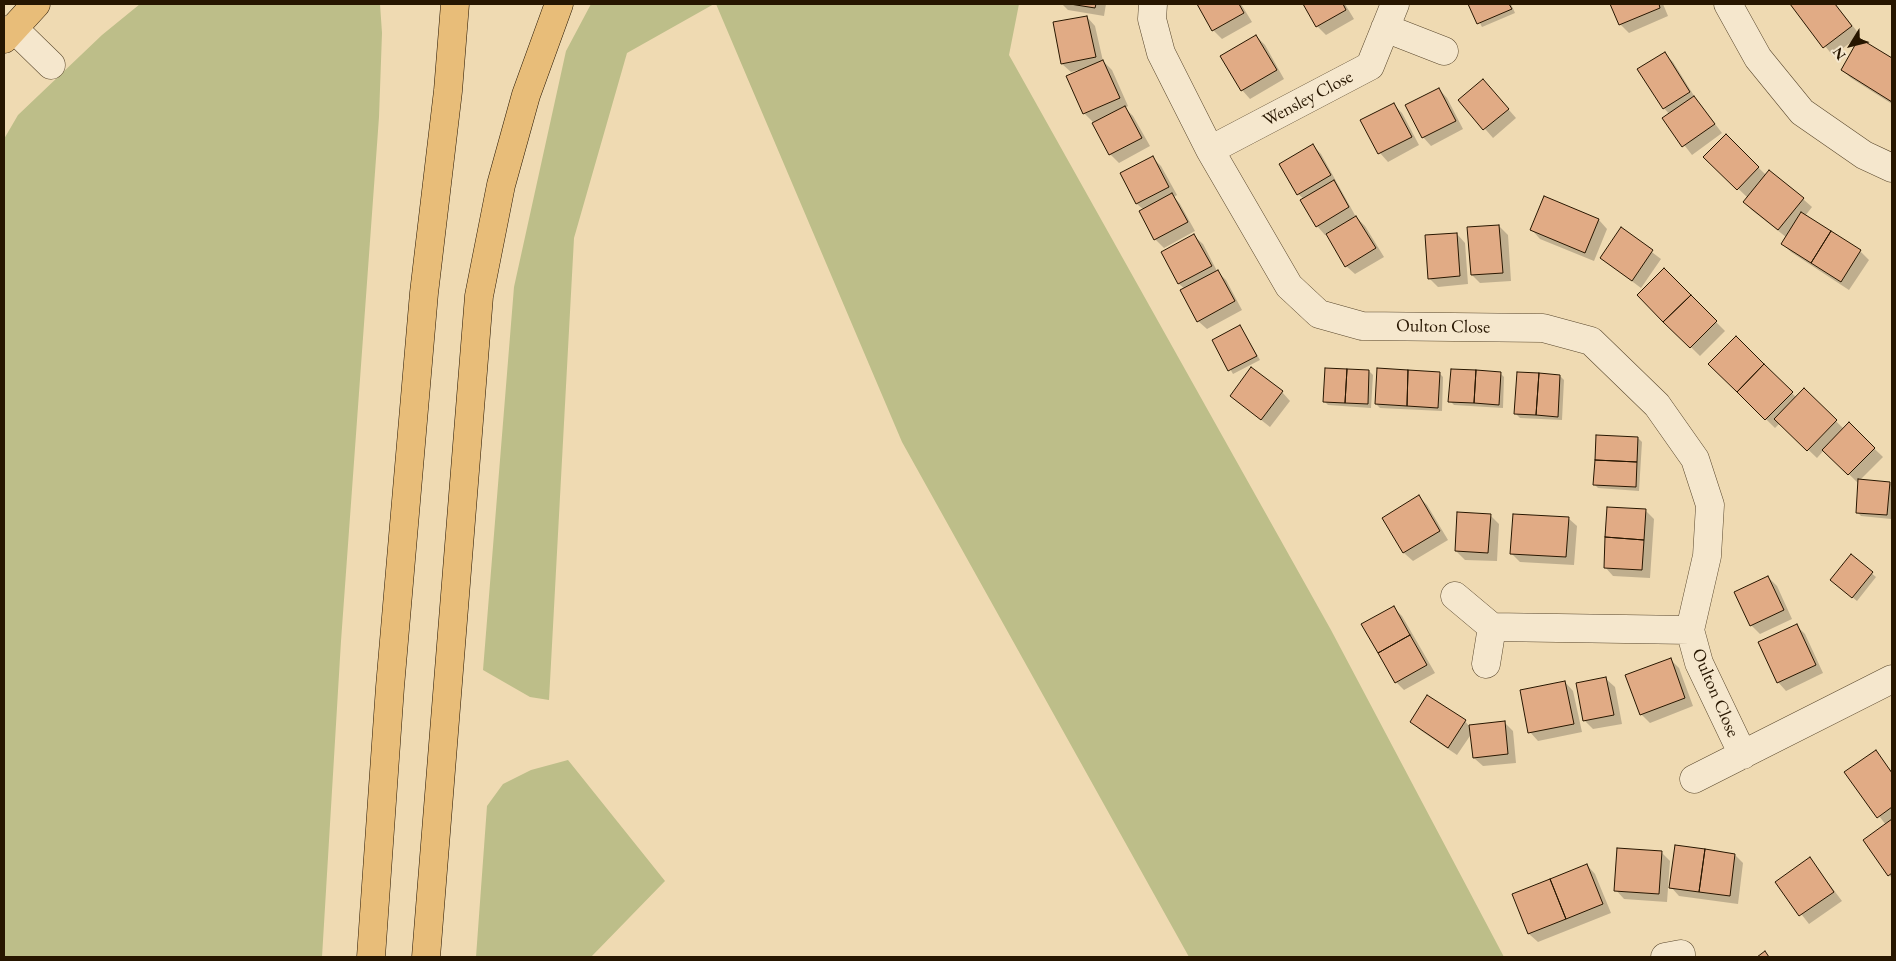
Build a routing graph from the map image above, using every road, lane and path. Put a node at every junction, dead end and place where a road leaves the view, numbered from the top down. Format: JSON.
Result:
{"nodes":[{"id":1,"x":36,"y":4,"type":"edge"},
{"id":2,"x":455,"y":4,"type":"edge"},
{"id":3,"x":559,"y":4,"type":"edge"},
{"id":4,"x":1153,"y":4,"type":"edge"},
{"id":5,"x":1728,"y":4,"type":"edge"},
{"id":6,"x":1390,"y":16,"type":"edge"},
{"id":7,"x":8,"y":34,"type":"edge"},
{"id":8,"x":1444,"y":51,"type":"dead end"},
{"id":9,"x":51,"y":65,"type":"dead end"},
{"id":10,"x":1210,"y":150,"type":"junction"},
{"id":11,"x":1892,"y":168,"type":"edge"},
{"id":12,"x":1455,"y":596,"type":"dead end"},
{"id":13,"x":1492,"y":627,"type":"junction"},
{"id":14,"x":1690,"y":630,"type":"junction"},
{"id":15,"x":1486,"y":664,"type":"dead end"},
{"id":16,"x":1892,"y":679,"type":"edge"},
{"id":17,"x":1743,"y":755,"type":"junction"},
{"id":18,"x":1694,"y":779,"type":"dead end"},
{"id":19,"x":371,"y":957,"type":"edge"},
{"id":20,"x":426,"y":957,"type":"edge"}],
"edges":[{"from":1,"to":7,"type":"main road"},
{"from":2,"to":19,"type":"main road"},
{"from":3,"to":20,"type":"main road"},
{"from":4,"to":10,"type":"street","name":"Oulton Close"},
{"from":5,"to":11,"type":"street"},
{"from":6,"to":8,"type":"street","name":"Wensley Close"},
{"from":6,"to":10,"type":"street","name":"Wensley Close"},
{"from":7,"to":9,"type":"street"},
{"from":10,"to":14,"type":"street","name":"Oulton Close"},
{"from":12,"to":13,"type":"street"},
{"from":13,"to":14,"type":"street","name":"Oulton Close"},
{"from":13,"to":15,"type":"street"},
{"from":14,"to":17,"type":"street","name":"Oulton Close"},
{"from":16,"to":17,"type":"street"},
{"from":17,"to":18,"type":"street"}]}
